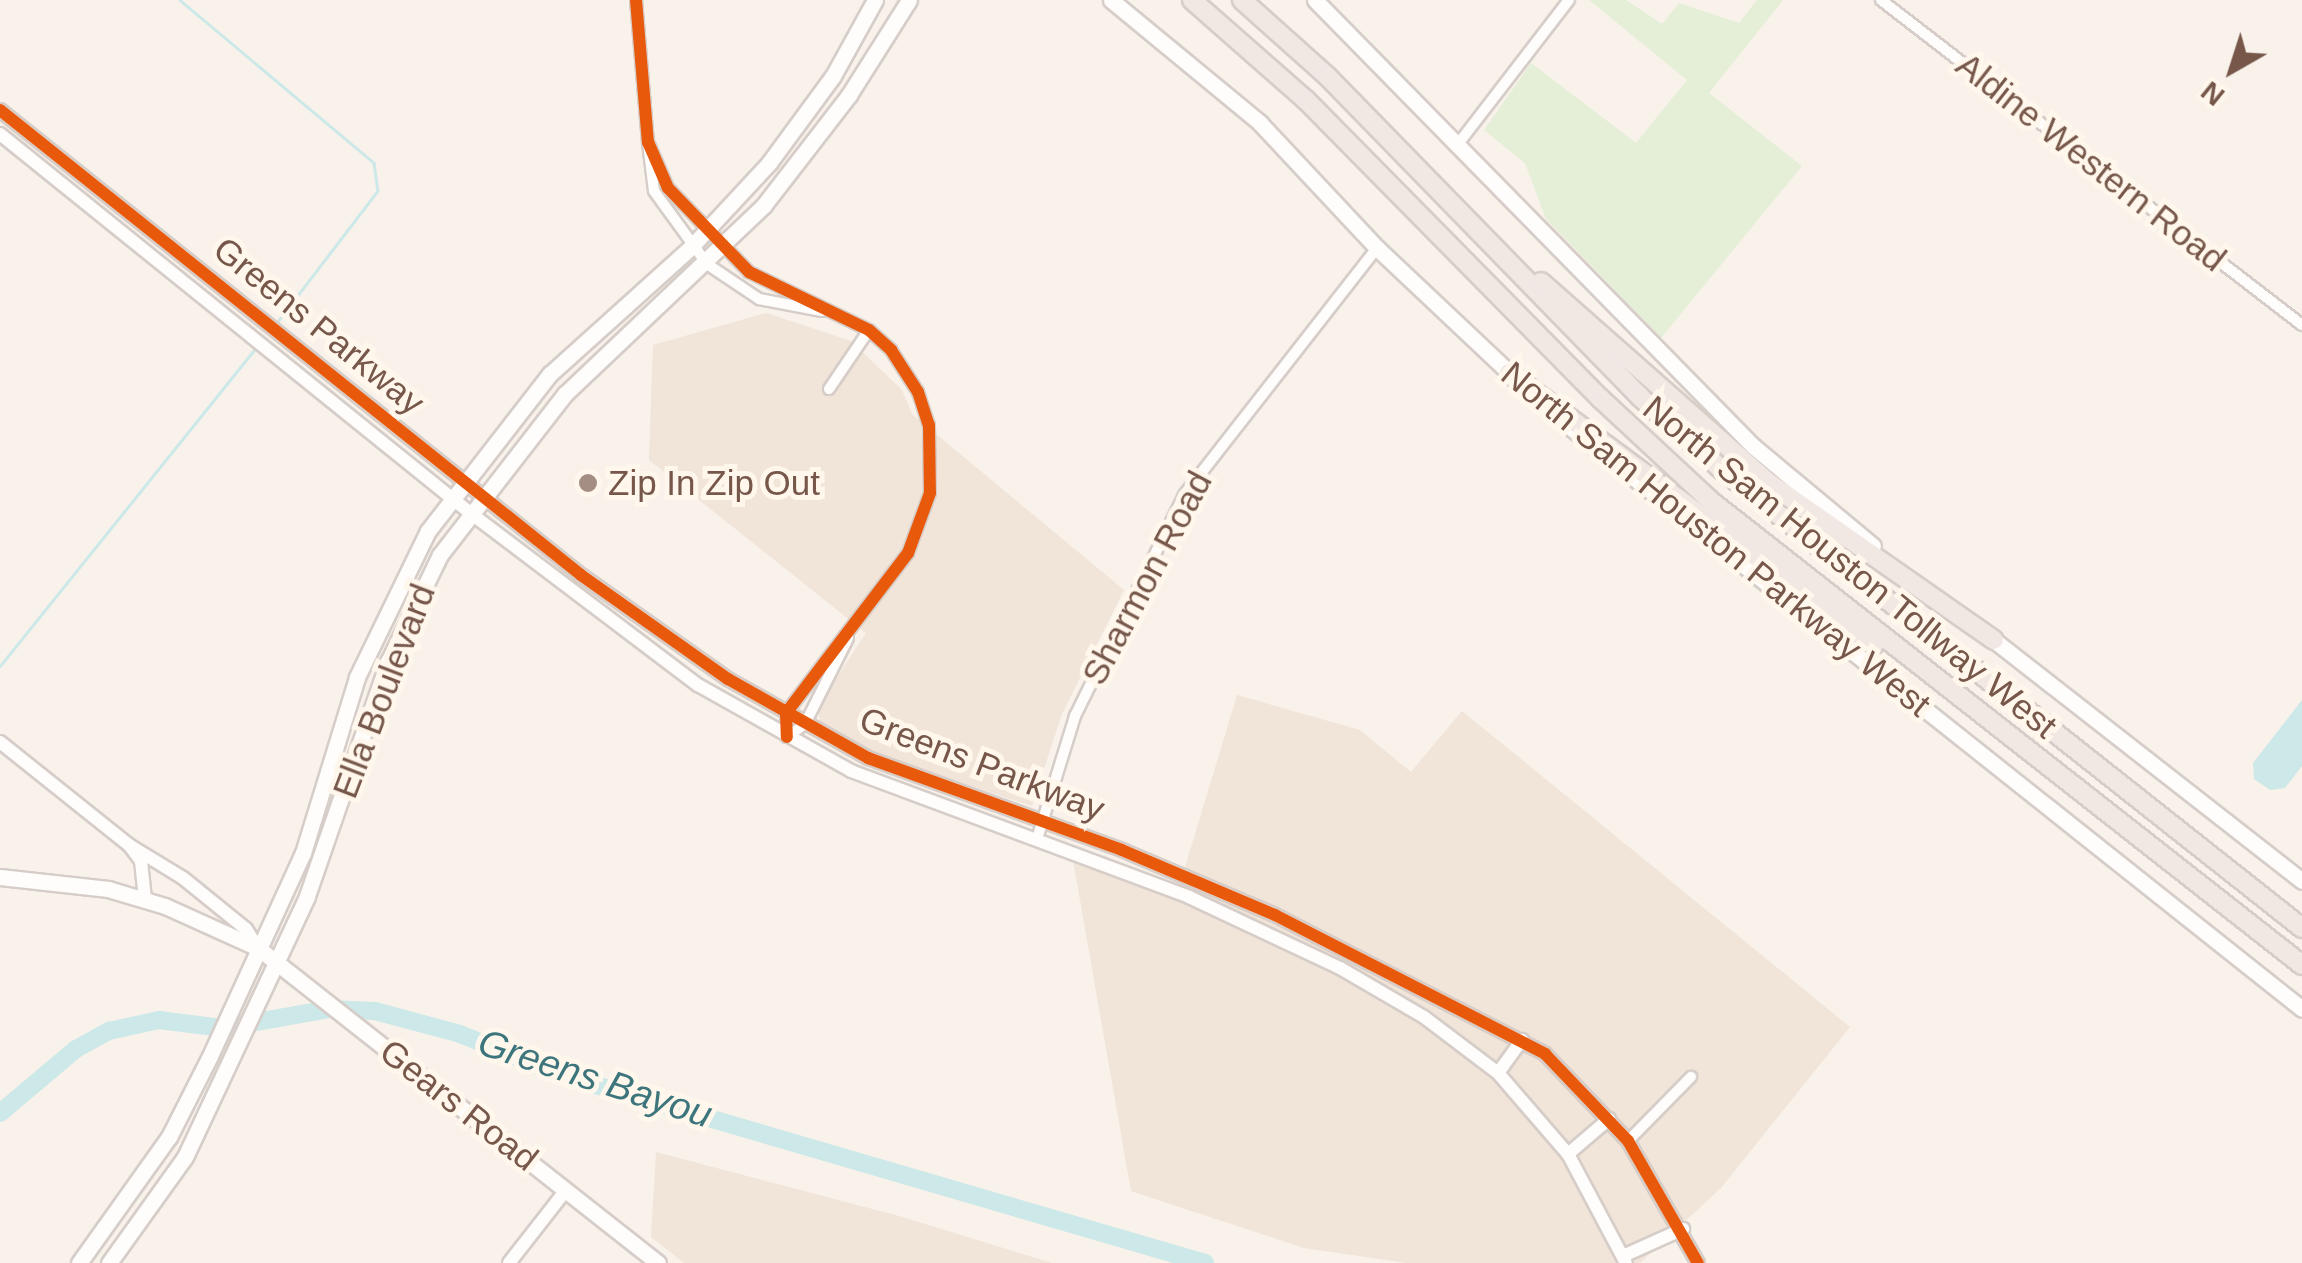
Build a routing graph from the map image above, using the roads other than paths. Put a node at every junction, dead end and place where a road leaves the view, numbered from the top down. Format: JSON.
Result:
{"nodes":[{"id":1,"x":636,"y":0,"type":"edge"},
{"id":2,"x":875,"y":0,"type":"edge"},
{"id":3,"x":909,"y":0,"type":"edge"},
{"id":4,"x":1111,"y":0,"type":"edge"},
{"id":5,"x":1192,"y":0,"type":"edge"},
{"id":6,"x":1242,"y":0,"type":"edge"},
{"id":7,"x":1315,"y":0,"type":"edge"},
{"id":8,"x":1569,"y":0,"type":"edge"},
{"id":9,"x":1880,"y":0,"type":"edge"},
{"id":10,"x":860,"y":27,"type":"junction"},
{"id":11,"x":885,"y":41,"type":"junction"},
{"id":12,"x":811,"y":109,"type":"junction"},
{"id":13,"x":0,"y":110,"type":"edge"},
{"id":14,"x":829,"y":124,"type":"junction"},
{"id":15,"x":0,"y":134,"type":"edge"},
{"id":16,"x":648,"y":142,"type":"junction"},
{"id":17,"x":1458,"y":144,"type":"junction"},
{"id":18,"x":1422,"y":178,"type":"junction"},
{"id":19,"x":705,"y":232,"type":"junction"},
{"id":20,"x":166,"y":242,"type":"junction"},
{"id":21,"x":691,"y":247,"type":"junction"},
{"id":22,"x":1377,"y":248,"type":"junction"},
{"id":23,"x":722,"y":249,"type":"junction"},
{"id":24,"x":155,"y":258,"type":"junction"},
{"id":25,"x":707,"y":264,"type":"junction"},
{"id":26,"x":828,"y":312,"type":"junction"},
{"id":27,"x":2302,"y":324,"type":"edge"},
{"id":28,"x":868,"y":330,"type":"junction"},
{"id":29,"x":583,"y":343,"type":"junction"},
{"id":30,"x":600,"y":360,"type":"junction"},
{"id":31,"x":1509,"y":372,"type":"junction"},
{"id":32,"x":829,"y":389,"type":"dead end"},
{"id":33,"x":372,"y":406,"type":"junction"},
{"id":34,"x":359,"y":422,"type":"junction"},
{"id":35,"x":463,"y":479,"type":"junction"},
{"id":36,"x":481,"y":494,"type":"junction"},
{"id":37,"x":450,"y":496,"type":"junction"},
{"id":38,"x":469,"y":512,"type":"junction"},
{"id":39,"x":581,"y":575,"type":"junction"},
{"id":40,"x":570,"y":590,"type":"junction"},
{"id":41,"x":386,"y":610,"type":"junction"},
{"id":42,"x":405,"y":620,"type":"junction"},
{"id":43,"x":848,"y":638,"type":"junction"},
{"id":44,"x":1994,"y":640,"type":"junction"},
{"id":45,"x":786,"y":714,"type":"junction"},
{"id":46,"x":804,"y":724,"type":"junction"},
{"id":47,"x":338,"y":732,"type":"junction"},
{"id":48,"x":787,"y":737,"type":"junction"},
{"id":49,"x":361,"y":738,"type":"junction"},
{"id":50,"x":2012,"y":738,"type":"junction"},
{"id":51,"x":0,"y":742,"type":"edge"},
{"id":52,"x":907,"y":774,"type":"junction"},
{"id":53,"x":900,"y":792,"type":"junction"},
{"id":54,"x":1042,"y":820,"type":"junction"},
{"id":55,"x":1037,"y":839,"type":"junction"},
{"id":56,"x":129,"y":845,"type":"junction"},
{"id":57,"x":303,"y":853,"type":"junction"},
{"id":58,"x":322,"y":860,"type":"junction"},
{"id":59,"x":0,"y":878,"type":"edge"},
{"id":60,"x":2302,"y":882,"type":"edge"},
{"id":61,"x":146,"y":900,"type":"junction"},
{"id":62,"x":2302,"y":928,"type":"edge"},
{"id":63,"x":258,"y":948,"type":"junction"},
{"id":64,"x":275,"y":961,"type":"junction"},
{"id":65,"x":2302,"y":965,"type":"edge"},
{"id":66,"x":2302,"y":1009,"type":"edge"},
{"id":67,"x":1522,"y":1040,"type":"junction"},
{"id":68,"x":1498,"y":1073,"type":"junction"},
{"id":69,"x":1691,"y":1077,"type":"dead end"},
{"id":70,"x":1609,"y":1119,"type":"junction"},
{"id":71,"x":1628,"y":1140,"type":"junction"},
{"id":72,"x":1568,"y":1154,"type":"junction"},
{"id":73,"x":566,"y":1190,"type":"junction"},
{"id":74,"x":1682,"y":1229,"type":"junction"},
{"id":75,"x":1624,"y":1260,"type":"edge"},
{"id":76,"x":79,"y":1263,"type":"edge"},
{"id":77,"x":110,"y":1263,"type":"edge"},
{"id":78,"x":509,"y":1263,"type":"edge"},
{"id":79,"x":658,"y":1263,"type":"edge"},
{"id":80,"x":1698,"y":1263,"type":"edge"}],
"edges":[{"from":1,"to":16,"type":"street"},
{"from":2,"to":10,"type":"main road","name":"Ella Boulevard"},
{"from":3,"to":11,"type":"main road","name":"Ella Boulevard"},
{"from":4,"to":22,"type":"main road","name":"North Sam Houston Parkway West"},
{"from":5,"to":50,"type":"highway","name":"North Sam Houston Tollway West"},
{"from":6,"to":18,"type":"highway"},
{"from":7,"to":17,"type":"main road"},
{"from":8,"to":17,"type":"street"},
{"from":9,"to":27,"type":"street","name":"Aldine Western Road"},
{"from":10,"to":11,"type":"main road"},
{"from":10,"to":12,"type":"main road","name":"Ella Boulevard"},
{"from":11,"to":14,"type":"main road","name":"Ella Boulevard"},
{"from":12,"to":14,"type":"main road"},
{"from":12,"to":19,"type":"main road","name":"Ella Boulevard"},
{"from":13,"to":20,"type":"street","name":"Greens Parkway"},
{"from":14,"to":23,"type":"main road","name":"Ella Boulevard"},
{"from":15,"to":24,"type":"street","name":"Greens Parkway"},
{"from":16,"to":19,"type":"street"},
{"from":16,"to":21,"type":"street"},
{"from":17,"to":44,"type":"main road"},
{"from":18,"to":44,"type":"highway"},
{"from":18,"to":62,"type":"highway","name":"North Sam Houston Tollway West"},
{"from":19,"to":21,"type":"main road","name":"Ella Boulevard"},
{"from":19,"to":23,"type":"street"},
{"from":20,"to":24,"type":"street"},
{"from":20,"to":33,"type":"street","name":"Greens Parkway"},
{"from":21,"to":25,"type":"street"},
{"from":21,"to":29,"type":"main road","name":"Ella Boulevard"},
{"from":22,"to":31,"type":"main road","name":"North Sam Houston Parkway West"},
{"from":22,"to":54,"type":"street","name":"Sharmon Road"},
{"from":23,"to":25,"type":"main road","name":"Ella Boulevard"},
{"from":23,"to":26,"type":"street"},
{"from":24,"to":34,"type":"street","name":"Greens Parkway"},
{"from":25,"to":26,"type":"street"},
{"from":25,"to":30,"type":"main road","name":"Ella Boulevard"},
{"from":26,"to":28,"type":"street"},
{"from":28,"to":32,"type":"street"},
{"from":28,"to":43,"type":"street"},
{"from":29,"to":30,"type":"main road"},
{"from":29,"to":35,"type":"main road","name":"Ella Boulevard"},
{"from":30,"to":36,"type":"main road","name":"Ella Boulevard"},
{"from":31,"to":50,"type":"highway"},
{"from":31,"to":66,"type":"main road","name":"North Sam Houston Parkway West"},
{"from":33,"to":34,"type":"street"},
{"from":33,"to":35,"type":"street","name":"Greens Parkway"},
{"from":34,"to":37,"type":"street","name":"Greens Parkway"},
{"from":35,"to":36,"type":"street","name":"Greens Parkway"},
{"from":35,"to":37,"type":"main road","name":"Ella Boulevard"},
{"from":36,"to":38,"type":"main road","name":"Ella Boulevard"},
{"from":36,"to":39,"type":"street","name":"Greens Parkway"},
{"from":37,"to":38,"type":"street","name":"Greens Parkway"},
{"from":37,"to":41,"type":"main road","name":"Ella Boulevard"},
{"from":38,"to":40,"type":"street","name":"Greens Parkway"},
{"from":38,"to":42,"type":"main road","name":"Ella Boulevard"},
{"from":39,"to":40,"type":"street"},
{"from":39,"to":45,"type":"street","name":"Greens Parkway"},
{"from":40,"to":48,"type":"street","name":"Greens Parkway"},
{"from":41,"to":42,"type":"main road"},
{"from":41,"to":47,"type":"main road","name":"Ella Boulevard"},
{"from":42,"to":49,"type":"main road","name":"Ella Boulevard"},
{"from":43,"to":45,"type":"street"},
{"from":43,"to":46,"type":"street"},
{"from":44,"to":60,"type":"main road"},
{"from":45,"to":46,"type":"street","name":"Greens Parkway"},
{"from":45,"to":48,"type":"street"},
{"from":46,"to":48,"type":"street"},
{"from":46,"to":52,"type":"street","name":"Greens Parkway"},
{"from":47,"to":49,"type":"main road"},
{"from":47,"to":57,"type":"main road","name":"Ella Boulevard"},
{"from":48,"to":53,"type":"street","name":"Greens Parkway"},
{"from":49,"to":58,"type":"main road","name":"Ella Boulevard"},
{"from":50,"to":65,"type":"highway","name":"North Sam Houston Tollway West"},
{"from":51,"to":56,"type":"street","name":"Gears Road"},
{"from":52,"to":53,"type":"street"},
{"from":52,"to":54,"type":"street","name":"Greens Parkway"},
{"from":53,"to":55,"type":"street","name":"Greens Parkway"},
{"from":54,"to":55,"type":"street","name":"Sharmon Road"},
{"from":54,"to":67,"type":"street","name":"Greens Parkway"},
{"from":55,"to":68,"type":"street","name":"Greens Parkway"},
{"from":56,"to":61,"type":"street"},
{"from":56,"to":63,"type":"street","name":"Gears Road"},
{"from":57,"to":58,"type":"main road"},
{"from":57,"to":63,"type":"main road","name":"Ella Boulevard"},
{"from":58,"to":64,"type":"main road","name":"Ella Boulevard"},
{"from":59,"to":61,"type":"main road","name":"Gears Road"},
{"from":61,"to":63,"type":"main road","name":"Gears Road"},
{"from":63,"to":64,"type":"main road","name":"Gears Road"},
{"from":63,"to":76,"type":"main road","name":"Ella Boulevard"},
{"from":64,"to":73,"type":"main road","name":"Gears Road"},
{"from":64,"to":77,"type":"main road","name":"Ella Boulevard"},
{"from":67,"to":68,"type":"street"},
{"from":67,"to":70,"type":"street","name":"Greens Parkway"},
{"from":68,"to":72,"type":"street","name":"Greens Parkway"},
{"from":69,"to":71,"type":"street"},
{"from":70,"to":71,"type":"street","name":"Greens Parkway"},
{"from":70,"to":72,"type":"street"},
{"from":71,"to":74,"type":"street","name":"Greens Parkway"},
{"from":72,"to":75,"type":"street","name":"Greens Parkway"},
{"from":73,"to":78,"type":"street"},
{"from":73,"to":79,"type":"main road","name":"Gears Road"},
{"from":74,"to":75,"type":"street"},
{"from":74,"to":80,"type":"street","name":"Greens Parkway"}]}
